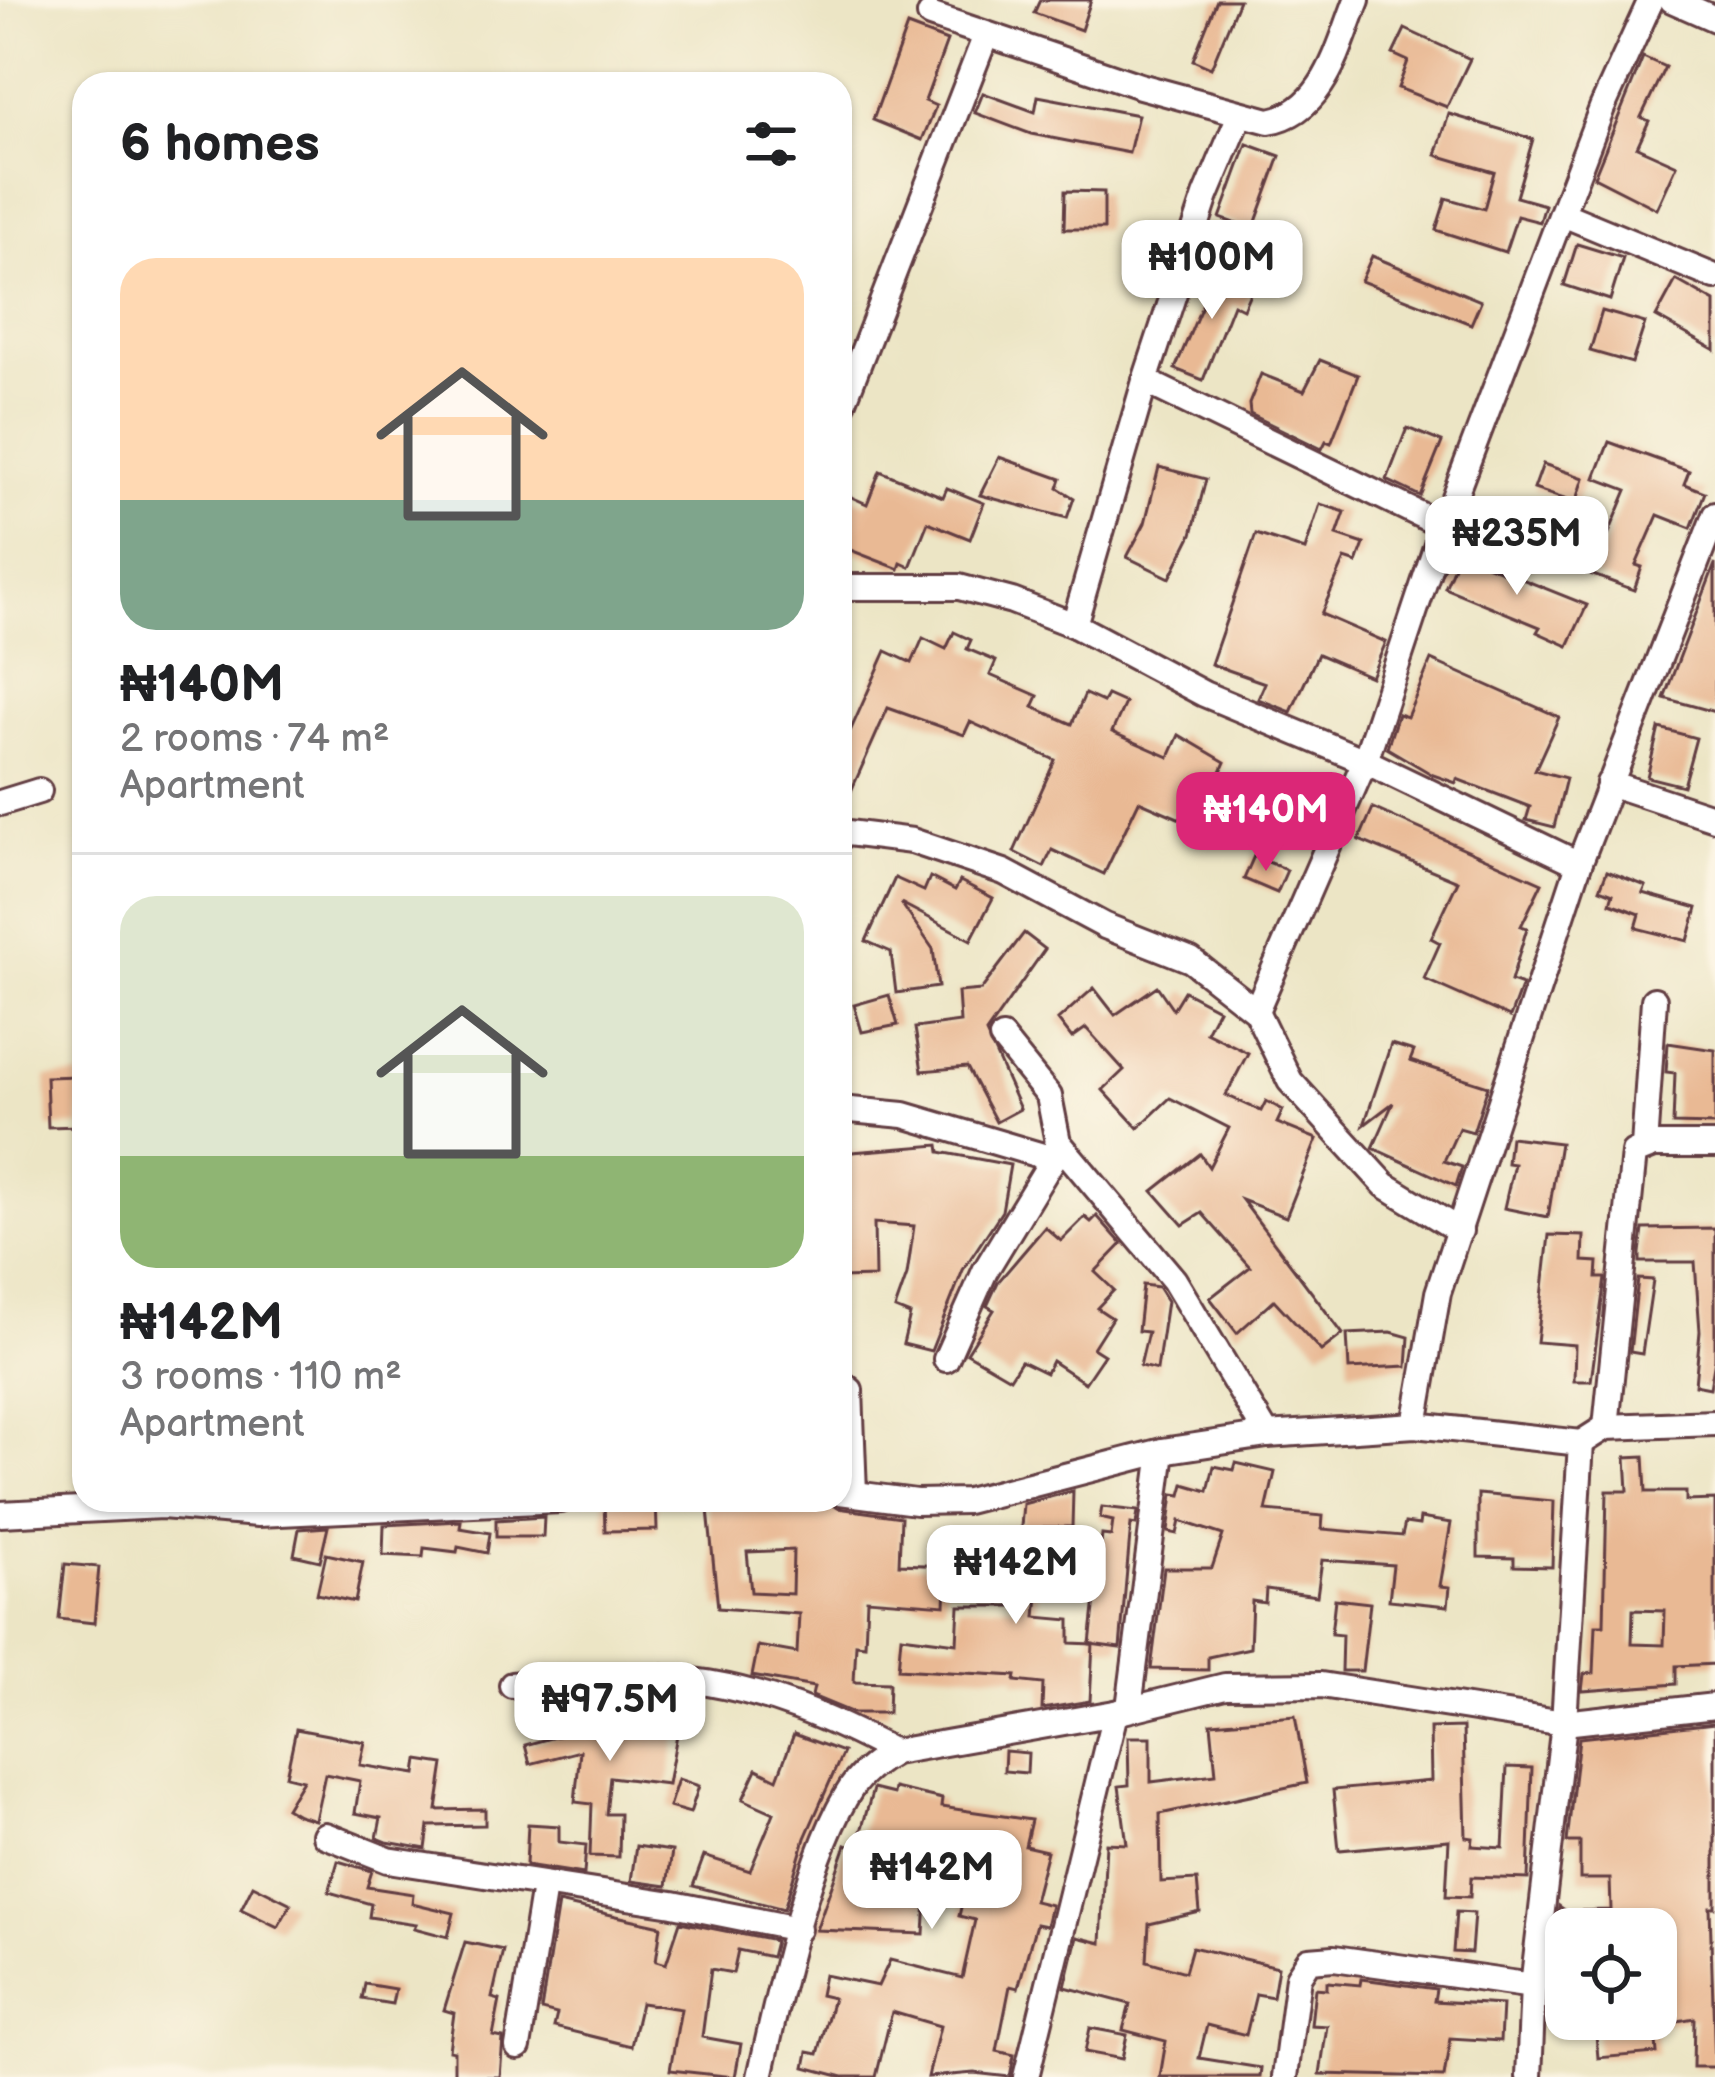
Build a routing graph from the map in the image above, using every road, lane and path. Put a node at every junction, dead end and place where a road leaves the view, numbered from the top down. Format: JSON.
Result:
{"nodes":[{"id":1,"x":1357,"y":0,"type":"edge"},
{"id":2,"x":1651,"y":0,"type":"edge"},
{"id":3,"x":1672,"y":0,"type":"edge"},
{"id":4,"x":930,"y":15,"type":"dead end"},
{"id":5,"x":1715,"y":19,"type":"edge"},
{"id":6,"x":986,"y":35,"type":"junction"},
{"id":7,"x":1240,"y":115,"type":"junction"},
{"id":8,"x":1565,"y":215,"type":"junction"},
{"id":9,"x":1715,"y":277,"type":"edge"},
{"id":10,"x":852,"y":380,"type":"edge"},
{"id":11,"x":1145,"y":381,"type":"junction"},
{"id":12,"x":1715,"y":515,"type":"edge"},
{"id":13,"x":1442,"y":526,"type":"junction"},
{"id":14,"x":1709,"y":549,"type":"edge"},
{"id":15,"x":852,"y":587,"type":"edge"},
{"id":16,"x":1074,"y":625,"type":"junction"},
{"id":17,"x":1365,"y":761,"type":"junction"},
{"id":18,"x":1609,"y":783,"type":"junction"},
{"id":19,"x":39,"y":791,"type":"dead end"},
{"id":20,"x":0,"y":802,"type":"edge"},
{"id":21,"x":1715,"y":818,"type":"edge"},
{"id":22,"x":852,"y":834,"type":"edge"},
{"id":23,"x":1579,"y":864,"type":"junction"},
{"id":24,"x":1654,"y":1000,"type":"dead end"},
{"id":25,"x":1256,"y":1010,"type":"junction"},
{"id":26,"x":1002,"y":1038,"type":"dead end"},
{"id":27,"x":852,"y":1110,"type":"edge"},
{"id":28,"x":1715,"y":1145,"type":"edge"},
{"id":29,"x":1643,"y":1147,"type":"junction"},
{"id":30,"x":1055,"y":1151,"type":"junction"},
{"id":31,"x":1460,"y":1231,"type":"junction"},
{"id":32,"x":946,"y":1359,"type":"dead end"},
{"id":33,"x":1715,"y":1423,"type":"edge"},
{"id":34,"x":1415,"y":1425,"type":"junction"},
{"id":35,"x":1606,"y":1427,"type":"junction"},
{"id":36,"x":1267,"y":1436,"type":"junction"},
{"id":37,"x":1581,"y":1443,"type":"junction"},
{"id":38,"x":1162,"y":1450,"type":"junction"},
{"id":39,"x":852,"y":1493,"type":"edge"},
{"id":40,"x":72,"y":1510,"type":"edge"},
{"id":41,"x":234,"y":1512,"type":"edge"},
{"id":42,"x":301,"y":1512,"type":"edge"},
{"id":43,"x":0,"y":1514,"type":"edge"},
{"id":44,"x":512,"y":1685,"type":"dead end"},
{"id":45,"x":1715,"y":1706,"type":"edge"},
{"id":46,"x":1122,"y":1710,"type":"junction"},
{"id":47,"x":1564,"y":1723,"type":"junction"},
{"id":48,"x":894,"y":1752,"type":"junction"},
{"id":49,"x":325,"y":1835,"type":"dead end"},
{"id":50,"x":544,"y":1886,"type":"junction"},
{"id":51,"x":798,"y":1929,"type":"junction"},
{"id":52,"x":1533,"y":1985,"type":"junction"},
{"id":53,"x":518,"y":2047,"type":"dead end"},
{"id":54,"x":760,"y":2077,"type":"edge"},
{"id":55,"x":1026,"y":2077,"type":"edge"},
{"id":56,"x":1285,"y":2077,"type":"edge"},
{"id":57,"x":1529,"y":2077,"type":"edge"}],
"edges":[{"from":1,"to":7,"type":"street"},
{"from":2,"to":8,"type":"street"},
{"from":3,"to":5,"type":"street"},
{"from":4,"to":6,"type":"street"},
{"from":6,"to":7,"type":"street"},
{"from":6,"to":10,"type":"street"},
{"from":7,"to":11,"type":"street"},
{"from":8,"to":9,"type":"street"},
{"from":8,"to":13,"type":"street"},
{"from":11,"to":13,"type":"street"},
{"from":11,"to":16,"type":"street"},
{"from":12,"to":14,"type":"street"},
{"from":13,"to":17,"type":"street"},
{"from":14,"to":18,"type":"street"},
{"from":15,"to":16,"type":"street"},
{"from":16,"to":17,"type":"street"},
{"from":17,"to":23,"type":"street"},
{"from":17,"to":25,"type":"street"},
{"from":18,"to":21,"type":"street"},
{"from":18,"to":23,"type":"street"},
{"from":19,"to":20,"type":"street"},
{"from":22,"to":25,"type":"street"},
{"from":23,"to":31,"type":"street"},
{"from":24,"to":29,"type":"street"},
{"from":25,"to":31,"type":"street"},
{"from":26,"to":30,"type":"street"},
{"from":27,"to":30,"type":"street"},
{"from":28,"to":29,"type":"street"},
{"from":29,"to":35,"type":"street"},
{"from":30,"to":32,"type":"street"},
{"from":30,"to":36,"type":"street"},
{"from":31,"to":34,"type":"street"},
{"from":33,"to":35,"type":"street"},
{"from":34,"to":36,"type":"street"},
{"from":34,"to":37,"type":"street"},
{"from":35,"to":37,"type":"street"},
{"from":36,"to":38,"type":"street"},
{"from":37,"to":47,"type":"street"},
{"from":38,"to":39,"type":"street"},
{"from":38,"to":46,"type":"street"},
{"from":40,"to":43,"type":"street"},
{"from":41,"to":42,"type":"street"},
{"from":44,"to":48,"type":"street"},
{"from":45,"to":47,"type":"street"},
{"from":46,"to":47,"type":"street"},
{"from":46,"to":48,"type":"street"},
{"from":46,"to":55,"type":"street"},
{"from":47,"to":52,"type":"street"},
{"from":48,"to":51,"type":"street"},
{"from":49,"to":50,"type":"street"},
{"from":50,"to":51,"type":"street"},
{"from":50,"to":53,"type":"street"},
{"from":51,"to":54,"type":"street"},
{"from":52,"to":56,"type":"street"},
{"from":52,"to":57,"type":"street"}]}
